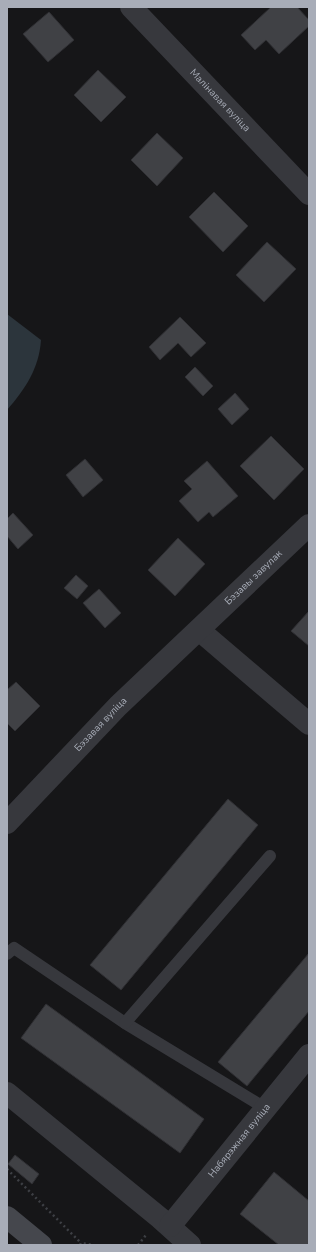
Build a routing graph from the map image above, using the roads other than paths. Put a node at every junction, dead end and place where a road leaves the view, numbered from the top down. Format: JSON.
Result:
{"nodes":[{"id":1,"x":131,"y":7,"type":"edge"},
{"id":2,"x":309,"y":194,"type":"edge"},
{"id":3,"x":309,"y":525,"type":"edge"},
{"id":4,"x":199,"y":630,"type":"junction"},
{"id":5,"x":309,"y":724,"type":"edge"},
{"id":6,"x":9,"y":817,"type":"edge"},
{"id":7,"x":270,"y":856,"type":"dead end"},
{"id":8,"x":7,"y":954,"type":"edge"},
{"id":9,"x":125,"y":1023,"type":"junction"},
{"id":10,"x":309,"y":1055,"type":"edge"},
{"id":11,"x":7,"y":1093,"type":"edge"},
{"id":12,"x":265,"y":1108,"type":"junction"},
{"id":13,"x":7,"y":1217,"type":"edge"},
{"id":14,"x":170,"y":1226,"type":"junction"},
{"id":15,"x":41,"y":1245,"type":"edge"},
{"id":16,"x":190,"y":1245,"type":"edge"}],
"edges":[{"from":1,"to":2,"type":"street","name":"Малінавая вуліца"},
{"from":3,"to":4,"type":"street","name":"Бэзавы завулак"},
{"from":4,"to":5,"type":"street"},
{"from":4,"to":6,"type":"street","name":"Бэзавая вуліца"},
{"from":7,"to":9,"type":"lane"},
{"from":8,"to":9,"type":"lane"},
{"from":9,"to":12,"type":"lane"},
{"from":10,"to":12,"type":"street","name":"Набярэжная вуліца"},
{"from":11,"to":14,"type":"street"},
{"from":12,"to":14,"type":"street","name":"Набярэжная вуліца"},
{"from":13,"to":15,"type":"street"},
{"from":14,"to":16,"type":"street"}]}
